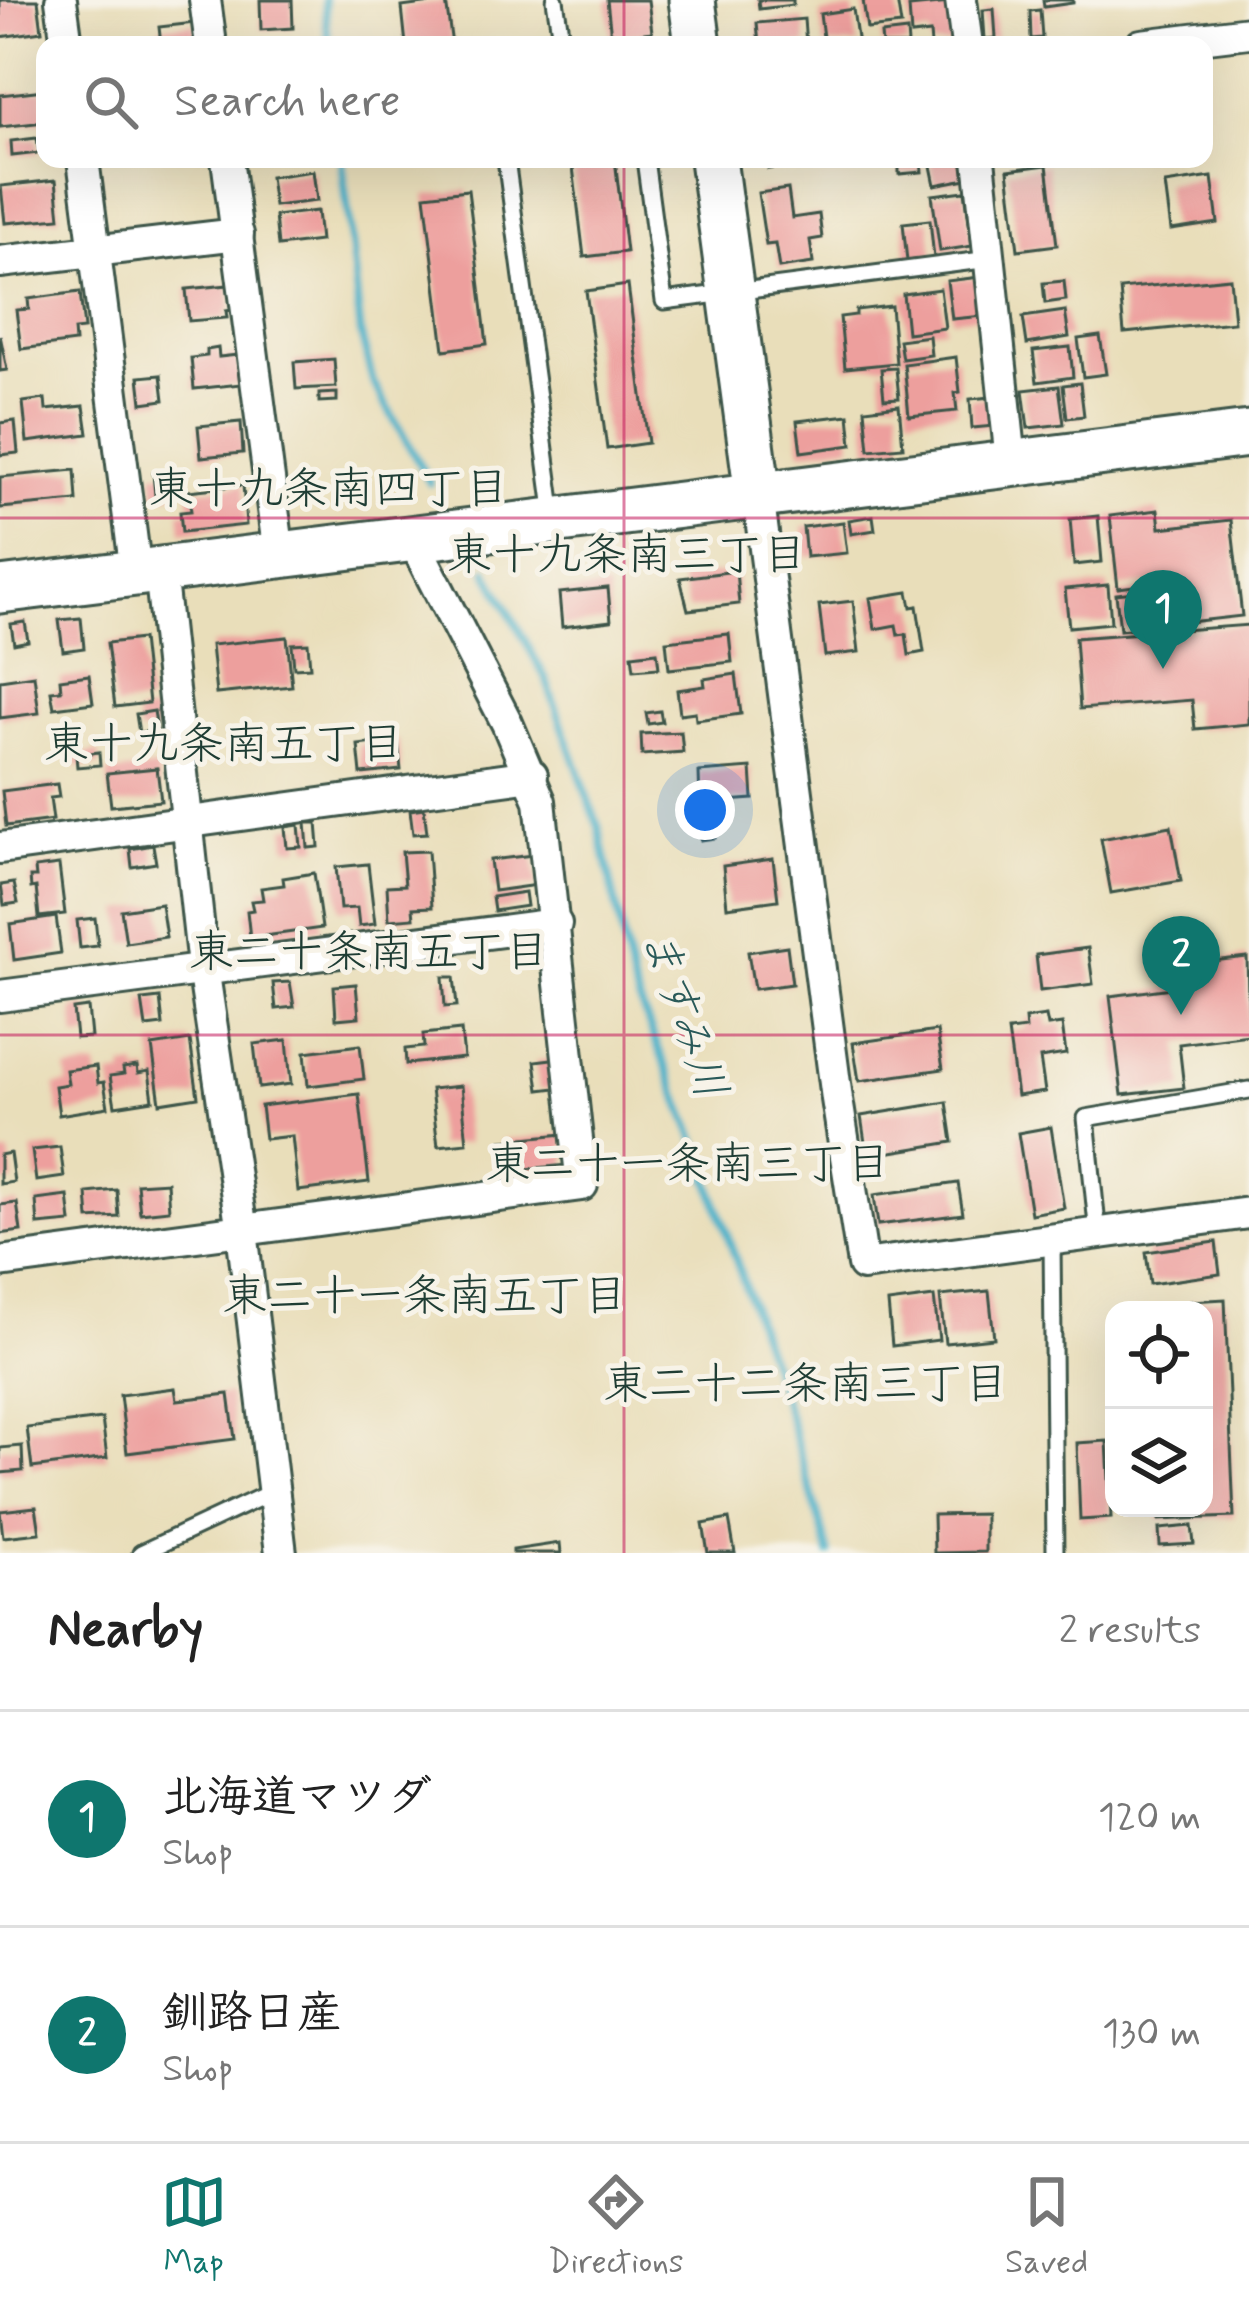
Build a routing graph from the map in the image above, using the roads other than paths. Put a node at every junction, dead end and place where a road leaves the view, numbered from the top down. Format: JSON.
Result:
{"nodes":[{"id":1,"x":61,"y":0,"type":"edge"},
{"id":2,"x":205,"y":0,"type":"edge"},
{"id":3,"x":555,"y":0,"type":"edge"},
{"id":4,"x":692,"y":0,"type":"edge"},
{"id":5,"x":961,"y":0,"type":"edge"},
{"id":6,"x":1249,"y":32,"type":"edge"},
{"id":7,"x":66,"y":36,"type":"edge"},
{"id":8,"x":211,"y":36,"type":"edge"},
{"id":9,"x":561,"y":36,"type":"edge"},
{"id":10,"x":697,"y":36,"type":"edge"},
{"id":11,"x":966,"y":36,"type":"edge"},
{"id":12,"x":1213,"y":36,"type":"edge"},
{"id":13,"x":83,"y":168,"type":"edge"},
{"id":14,"x":228,"y":168,"type":"edge"},
{"id":15,"x":507,"y":168,"type":"edge"},
{"id":16,"x":646,"y":168,"type":"edge"},
{"id":17,"x":714,"y":168,"type":"edge"},
{"id":18,"x":980,"y":168,"type":"edge"},
{"id":19,"x":238,"y":234,"type":"junction"},
{"id":20,"x":95,"y":252,"type":"junction"},
{"id":21,"x":990,"y":259,"type":"junction"},
{"id":22,"x":0,"y":262,"type":"edge"},
{"id":23,"x":731,"y":292,"type":"junction"},
{"id":24,"x":1249,"y":434,"type":"edge"},
{"id":25,"x":1011,"y":460,"type":"junction"},
{"id":26,"x":758,"y":495,"type":"junction"},
{"id":27,"x":554,"y":520,"type":"junction"},
{"id":28,"x":412,"y":538,"type":"junction"},
{"id":29,"x":279,"y":555,"type":"junction"},
{"id":30,"x":148,"y":571,"type":"junction"},
{"id":31,"x":0,"y":590,"type":"edge"},
{"id":32,"x":532,"y":775,"type":"junction"},
{"id":33,"x":187,"y":822,"type":"junction"},
{"id":34,"x":0,"y":848,"type":"edge"},
{"id":35,"x":556,"y":924,"type":"junction"},
{"id":36,"x":203,"y":967,"type":"junction"},
{"id":37,"x":0,"y":996,"type":"edge"},
{"id":38,"x":1249,"y":1090,"type":"edge"},
{"id":39,"x":1249,"y":1213,"type":"edge"},
{"id":40,"x":242,"y":1231,"type":"junction"},
{"id":41,"x":1098,"y":1235,"type":"junction"},
{"id":42,"x":1052,"y":1241,"type":"junction"},
{"id":43,"x":0,"y":1262,"type":"edge"},
{"id":44,"x":274,"y":1491,"type":"junction"},
{"id":45,"x":141,"y":1553,"type":"edge"},
{"id":46,"x":281,"y":1553,"type":"edge"},
{"id":47,"x":1055,"y":1553,"type":"edge"}],
"edges":[{"from":1,"to":7,"type":"street"},
{"from":2,"to":8,"type":"street"},
{"from":3,"to":9,"type":"lane"},
{"from":4,"to":10,"type":"street"},
{"from":5,"to":11,"type":"street"},
{"from":6,"to":12,"type":"street"},
{"from":13,"to":20,"type":"street"},
{"from":14,"to":19,"type":"street"},
{"from":15,"to":27,"type":"lane"},
{"from":16,"to":23,"type":"lane"},
{"from":17,"to":23,"type":"street"},
{"from":18,"to":21,"type":"street"},
{"from":19,"to":20,"type":"street"},
{"from":19,"to":29,"type":"street"},
{"from":20,"to":22,"type":"street"},
{"from":20,"to":30,"type":"street"},
{"from":21,"to":23,"type":"lane"},
{"from":21,"to":25,"type":"street"},
{"from":23,"to":26,"type":"street"},
{"from":24,"to":25,"type":"street"},
{"from":25,"to":26,"type":"street"},
{"from":26,"to":27,"type":"street"},
{"from":26,"to":42,"type":"street"},
{"from":27,"to":28,"type":"street"},
{"from":28,"to":29,"type":"street"},
{"from":28,"to":32,"type":"street"},
{"from":29,"to":30,"type":"street"},
{"from":30,"to":31,"type":"street"},
{"from":30,"to":33,"type":"street"},
{"from":32,"to":33,"type":"street"},
{"from":32,"to":35,"type":"street"},
{"from":33,"to":34,"type":"street"},
{"from":33,"to":36,"type":"street"},
{"from":35,"to":36,"type":"street"},
{"from":35,"to":40,"type":"street"},
{"from":36,"to":37,"type":"street"},
{"from":36,"to":40,"type":"street"},
{"from":38,"to":41,"type":"lane"},
{"from":39,"to":41,"type":"street"},
{"from":40,"to":43,"type":"street"},
{"from":40,"to":44,"type":"street"},
{"from":41,"to":42,"type":"street"},
{"from":42,"to":47,"type":"lane"},
{"from":44,"to":45,"type":"lane"},
{"from":44,"to":46,"type":"street"}]}
